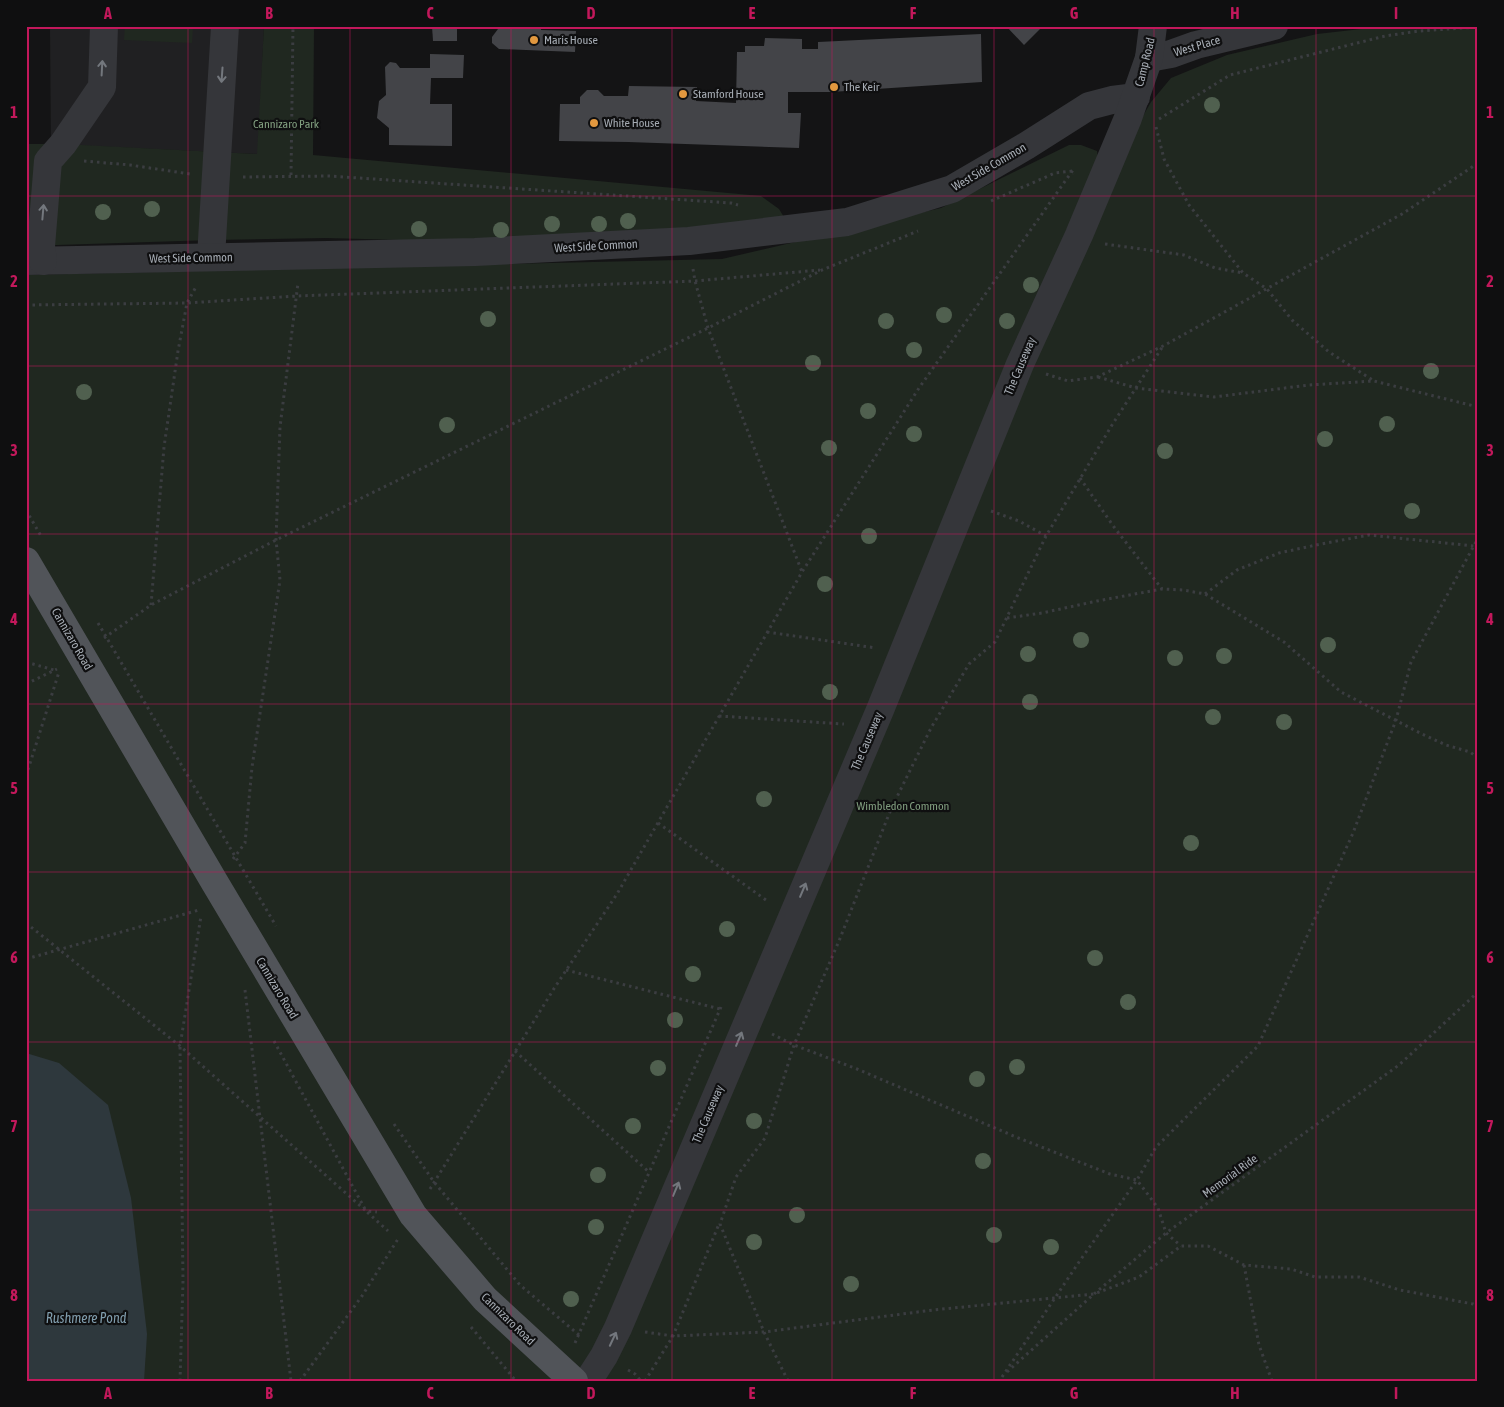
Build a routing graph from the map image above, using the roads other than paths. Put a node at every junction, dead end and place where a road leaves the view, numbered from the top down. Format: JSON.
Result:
{"nodes":[{"id":1,"x":104,"y":26,"type":"edge"},
{"id":2,"x":225,"y":26,"type":"edge"},
{"id":3,"x":1154,"y":26,"type":"edge"},
{"id":4,"x":1274,"y":26,"type":"edge"},
{"id":5,"x":1149,"y":58,"type":"junction"},
{"id":6,"x":1136,"y":98,"type":"junction"},
{"id":7,"x":211,"y":257,"type":"junction"},
{"id":8,"x":34,"y":261,"type":"edge"},
{"id":9,"x":36,"y":552,"type":"edge"},
{"id":10,"x":574,"y":1381,"type":"edge"},
{"id":11,"x":588,"y":1381,"type":"edge"}],
"edges":[{"from":8,"to":1,"type":"street","one_way":true},
{"from":2,"to":7,"type":"street","one_way":true},
{"from":3,"to":5,"type":"street","name":"Camp Road"},
{"from":4,"to":5,"type":"street","name":"West Place"},
{"from":5,"to":6,"type":"street","name":"Camp Road"},
{"from":6,"to":7,"type":"street","name":"West Side Common"},
{"from":11,"to":6,"type":"street","name":"The Causeway","one_way":true},
{"from":7,"to":8,"type":"street","name":"West Side Common"},
{"from":9,"to":10,"type":"main road","name":"Cannizaro Road"}]}
